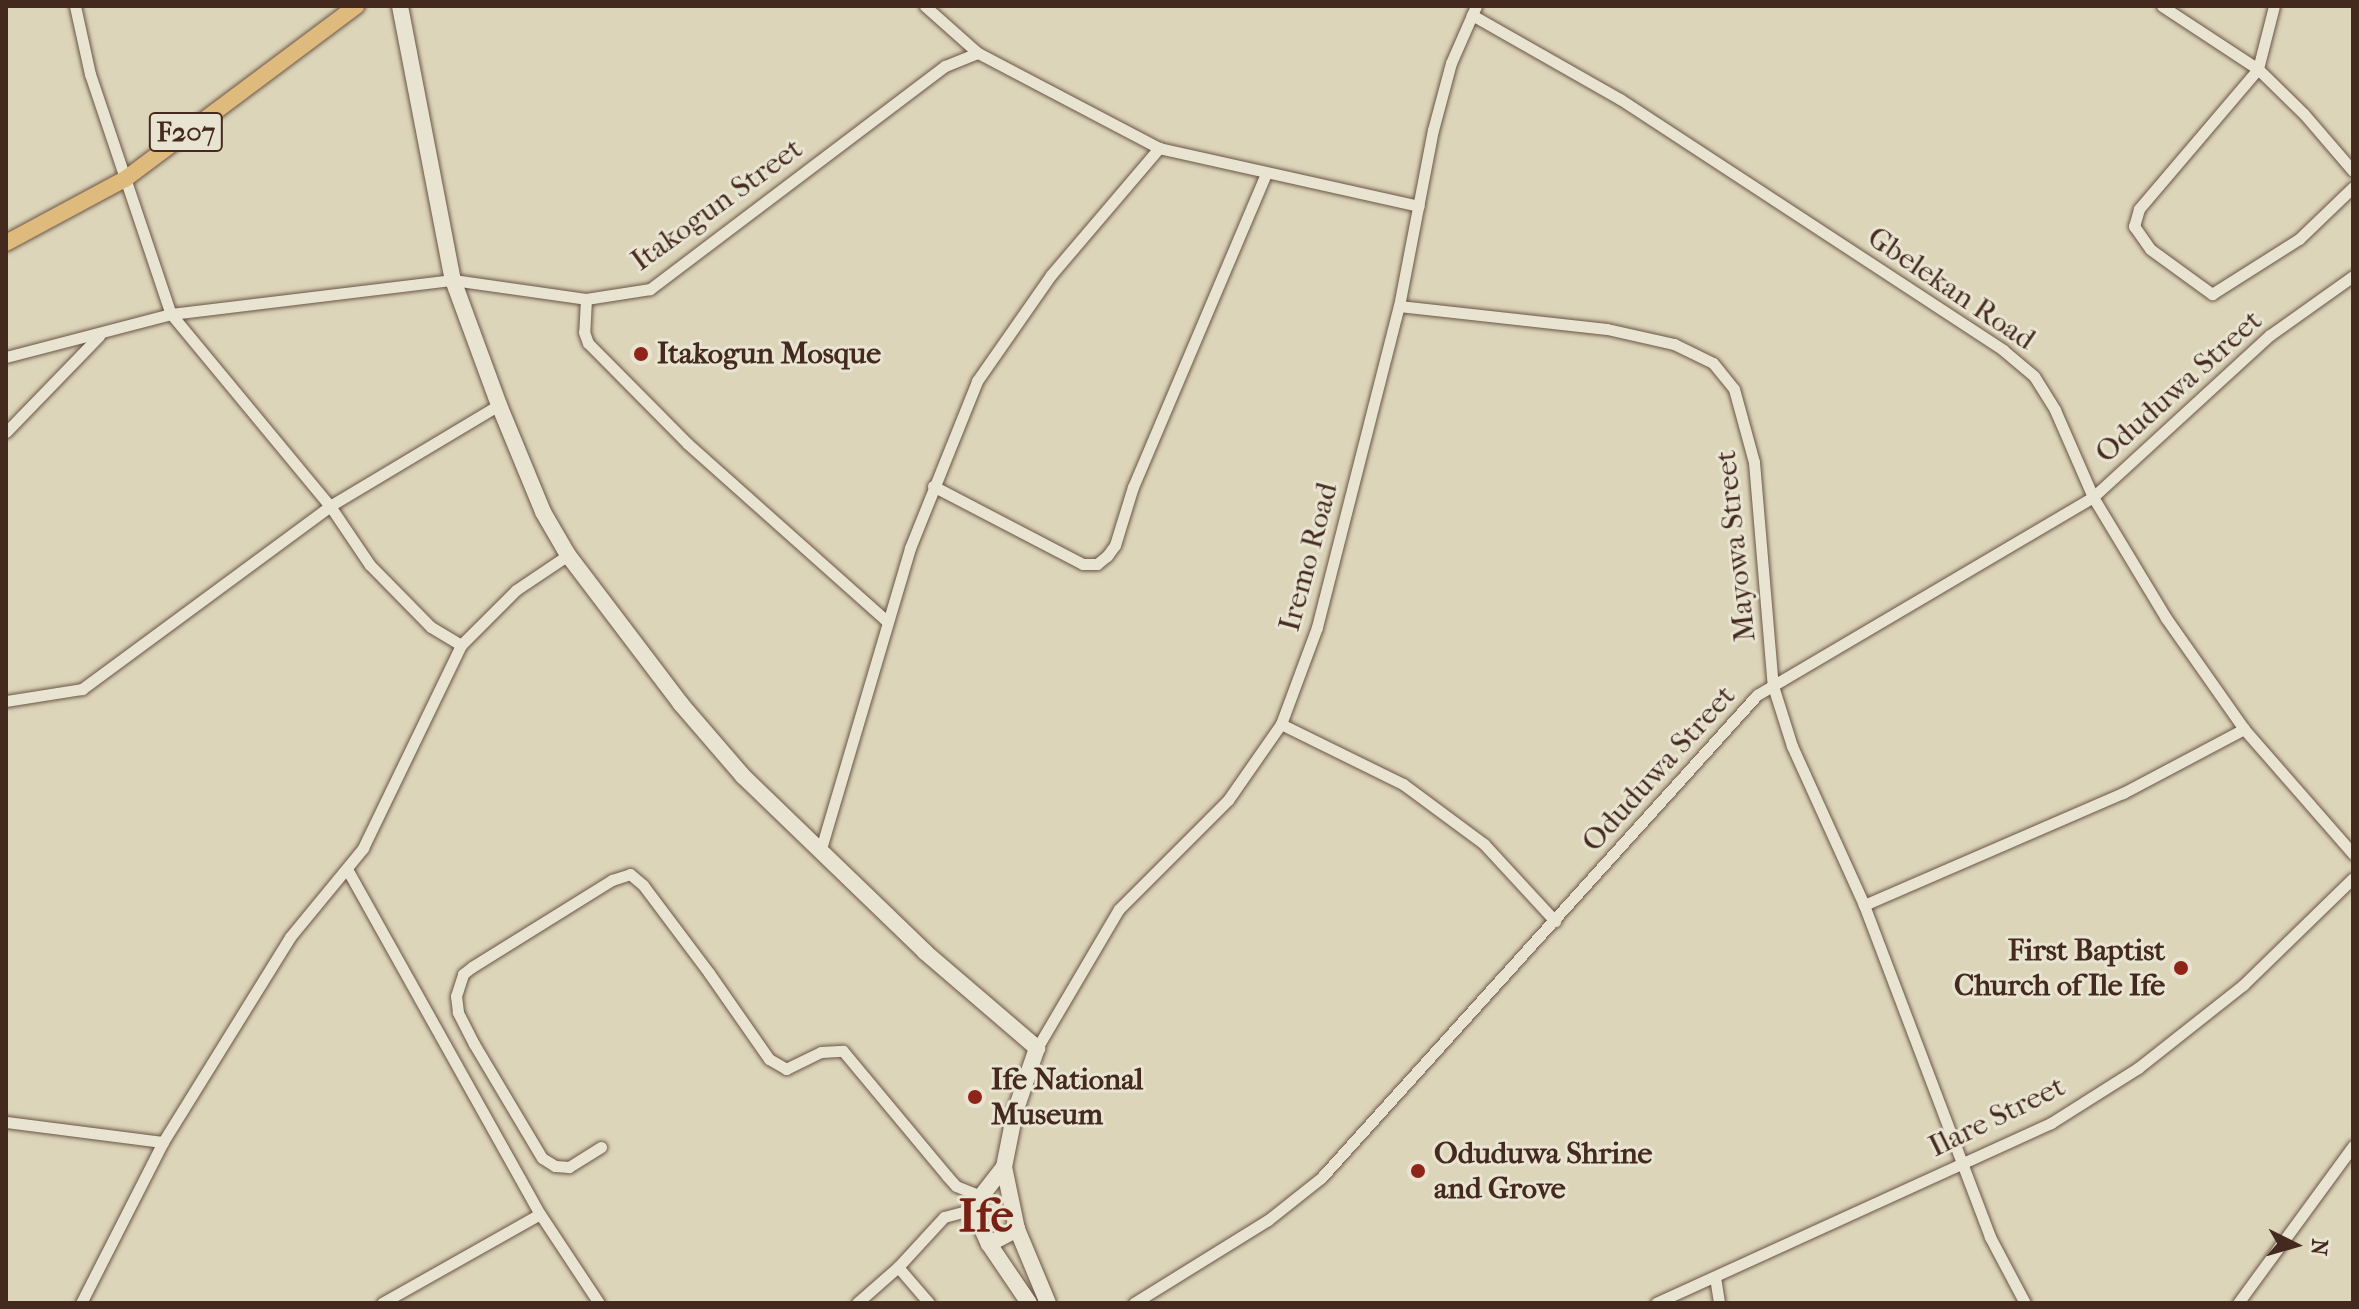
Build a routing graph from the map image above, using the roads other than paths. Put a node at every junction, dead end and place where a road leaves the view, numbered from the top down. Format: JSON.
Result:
{"nodes":[{"id":1,"x":75,"y":6,"type":"edge"},
{"id":2,"x":356,"y":6,"type":"edge"},
{"id":3,"x":400,"y":6,"type":"edge"},
{"id":4,"x":925,"y":6,"type":"edge"},
{"id":5,"x":2162,"y":6,"type":"edge"},
{"id":6,"x":2274,"y":6,"type":"edge"},
{"id":7,"x":1474,"y":10,"type":"edge"},
{"id":8,"x":978,"y":53,"type":"junction"},
{"id":9,"x":2258,"y":69,"type":"junction"},
{"id":10,"x":1159,"y":148,"type":"junction"},
{"id":11,"x":2353,"y":171,"type":"edge"},
{"id":12,"x":1266,"y":174,"type":"junction"},
{"id":13,"x":125,"y":179,"type":"junction"},
{"id":14,"x":2353,"y":187,"type":"edge"},
{"id":15,"x":1419,"y":206,"type":"junction"},
{"id":16,"x":6,"y":243,"type":"edge"},
{"id":17,"x":2353,"y":276,"type":"edge"},
{"id":18,"x":453,"y":280,"type":"junction"},
{"id":19,"x":586,"y":299,"type":"junction"},
{"id":20,"x":1399,"y":306,"type":"junction"},
{"id":21,"x":171,"y":314,"type":"junction"},
{"id":22,"x":99,"y":336,"type":"junction"},
{"id":23,"x":6,"y":357,"type":"edge"},
{"id":24,"x":499,"y":405,"type":"junction"},
{"id":25,"x":6,"y":432,"type":"edge"},
{"id":26,"x":933,"y":486,"type":"junction"},
{"id":27,"x":2093,"y":497,"type":"junction"},
{"id":28,"x":330,"y":506,"type":"junction"},
{"id":29,"x":568,"y":555,"type":"junction"},
{"id":30,"x":887,"y":621,"type":"junction"},
{"id":31,"x":461,"y":645,"type":"junction"},
{"id":32,"x":1773,"y":686,"type":"junction"},
{"id":33,"x":6,"y":701,"type":"edge"},
{"id":34,"x":1281,"y":724,"type":"junction"},
{"id":35,"x":2244,"y":729,"type":"junction"},
{"id":36,"x":820,"y":852,"type":"junction"},
{"id":37,"x":2353,"y":854,"type":"edge"},
{"id":38,"x":347,"y":869,"type":"junction"},
{"id":39,"x":2353,"y":878,"type":"edge"},
{"id":40,"x":1864,"y":905,"type":"junction"},
{"id":41,"x":1555,"y":921,"type":"junction"},
{"id":42,"x":1037,"y":1048,"type":"junction"},
{"id":43,"x":6,"y":1122,"type":"edge"},
{"id":44,"x":163,"y":1142,"type":"junction"},
{"id":45,"x":2353,"y":1146,"type":"edge"},
{"id":46,"x":601,"y":1147,"type":"dead end"},
{"id":47,"x":1962,"y":1161,"type":"junction"},
{"id":48,"x":1004,"y":1167,"type":"junction"},
{"id":49,"x":979,"y":1202,"type":"junction"},
{"id":50,"x":540,"y":1214,"type":"junction"},
{"id":51,"x":1017,"y":1229,"type":"junction"},
{"id":52,"x":989,"y":1244,"type":"junction"},
{"id":53,"x":898,"y":1267,"type":"junction"},
{"id":54,"x":1715,"y":1277,"type":"junction"},
{"id":55,"x":81,"y":1303,"type":"edge"},
{"id":56,"x":382,"y":1303,"type":"edge"},
{"id":57,"x":599,"y":1303,"type":"edge"},
{"id":58,"x":857,"y":1303,"type":"edge"},
{"id":59,"x":929,"y":1303,"type":"edge"},
{"id":60,"x":1029,"y":1303,"type":"edge"},
{"id":61,"x":1048,"y":1303,"type":"edge"},
{"id":62,"x":1134,"y":1303,"type":"edge"},
{"id":63,"x":1656,"y":1303,"type":"edge"},
{"id":64,"x":1719,"y":1303,"type":"edge"},
{"id":65,"x":2025,"y":1303,"type":"edge"},
{"id":66,"x":2238,"y":1303,"type":"edge"}],
"edges":[{"from":1,"to":13,"type":"street"},
{"from":2,"to":13,"type":"main road","number":"F207"},
{"from":3,"to":18,"type":"street"},
{"from":4,"to":8,"type":"street"},
{"from":5,"to":9,"type":"street"},
{"from":6,"to":9,"type":"street"},
{"from":7,"to":15,"type":"street","name":"Iremo Road"},
{"from":7,"to":27,"type":"street","name":"Gbelekan Road"},
{"from":8,"to":10,"type":"street"},
{"from":8,"to":19,"type":"street","name":"Itakogun Street"},
{"from":9,"to":11,"type":"street"},
{"from":9,"to":14,"type":"street"},
{"from":10,"to":12,"type":"street"},
{"from":10,"to":26,"type":"street"},
{"from":12,"to":15,"type":"street"},
{"from":12,"to":26,"type":"street"},
{"from":13,"to":16,"type":"main road","number":"F207"},
{"from":13,"to":21,"type":"street"},
{"from":15,"to":20,"type":"street","name":"Iremo Road"},
{"from":17,"to":27,"type":"street","name":"Oduduwa Street"},
{"from":18,"to":19,"type":"street","name":"Itakogun Street"},
{"from":18,"to":21,"type":"street","name":"Itakogun Street"},
{"from":18,"to":24,"type":"street"},
{"from":19,"to":30,"type":"street"},
{"from":20,"to":32,"type":"street","name":"Mayowa Street"},
{"from":20,"to":34,"type":"street","name":"Iremo Road"},
{"from":21,"to":22,"type":"street","name":"Itakogun Street"},
{"from":21,"to":28,"type":"street"},
{"from":22,"to":23,"type":"street","name":"Itakogun Street"},
{"from":22,"to":25,"type":"street"},
{"from":24,"to":28,"type":"street"},
{"from":24,"to":29,"type":"street"},
{"from":26,"to":30,"type":"street"},
{"from":27,"to":32,"type":"street","name":"Oduduwa Street"},
{"from":27,"to":35,"type":"street","name":"Gbelekan Road"},
{"from":28,"to":31,"type":"street"},
{"from":28,"to":33,"type":"street"},
{"from":29,"to":31,"type":"street"},
{"from":29,"to":36,"type":"street"},
{"from":30,"to":36,"type":"street"},
{"from":31,"to":38,"type":"street"},
{"from":32,"to":40,"type":"street","name":"Mayowa Street"},
{"from":32,"to":41,"type":"street","name":"Oduduwa Street"},
{"from":34,"to":41,"type":"street"},
{"from":34,"to":42,"type":"street","name":"Iremo Road"},
{"from":35,"to":37,"type":"street","name":"Gbelekan Road"},
{"from":35,"to":40,"type":"street"},
{"from":36,"to":42,"type":"street"},
{"from":38,"to":44,"type":"street"},
{"from":38,"to":50,"type":"street"},
{"from":39,"to":47,"type":"street","name":"Ilare Street"},
{"from":40,"to":47,"type":"street","name":"Mayowa Street"},
{"from":41,"to":62,"type":"street","name":"Oduduwa Street"},
{"from":42,"to":48,"type":"street"},
{"from":43,"to":44,"type":"street"},
{"from":44,"to":55,"type":"street"},
{"from":45,"to":66,"type":"street"},
{"from":46,"to":49,"type":"street"},
{"from":47,"to":54,"type":"street","name":"Ilare Street"},
{"from":47,"to":65,"type":"street","name":"Mayowa Street"},
{"from":48,"to":49,"type":"street"},
{"from":48,"to":51,"type":"street"},
{"from":49,"to":52,"type":"street"},
{"from":49,"to":53,"type":"street"},
{"from":50,"to":56,"type":"street"},
{"from":50,"to":57,"type":"street"},
{"from":51,"to":52,"type":"street"},
{"from":51,"to":61,"type":"street"},
{"from":52,"to":60,"type":"street"},
{"from":53,"to":58,"type":"street"},
{"from":53,"to":59,"type":"street"},
{"from":54,"to":63,"type":"street","name":"Ilare Street"},
{"from":54,"to":64,"type":"street"}]}
